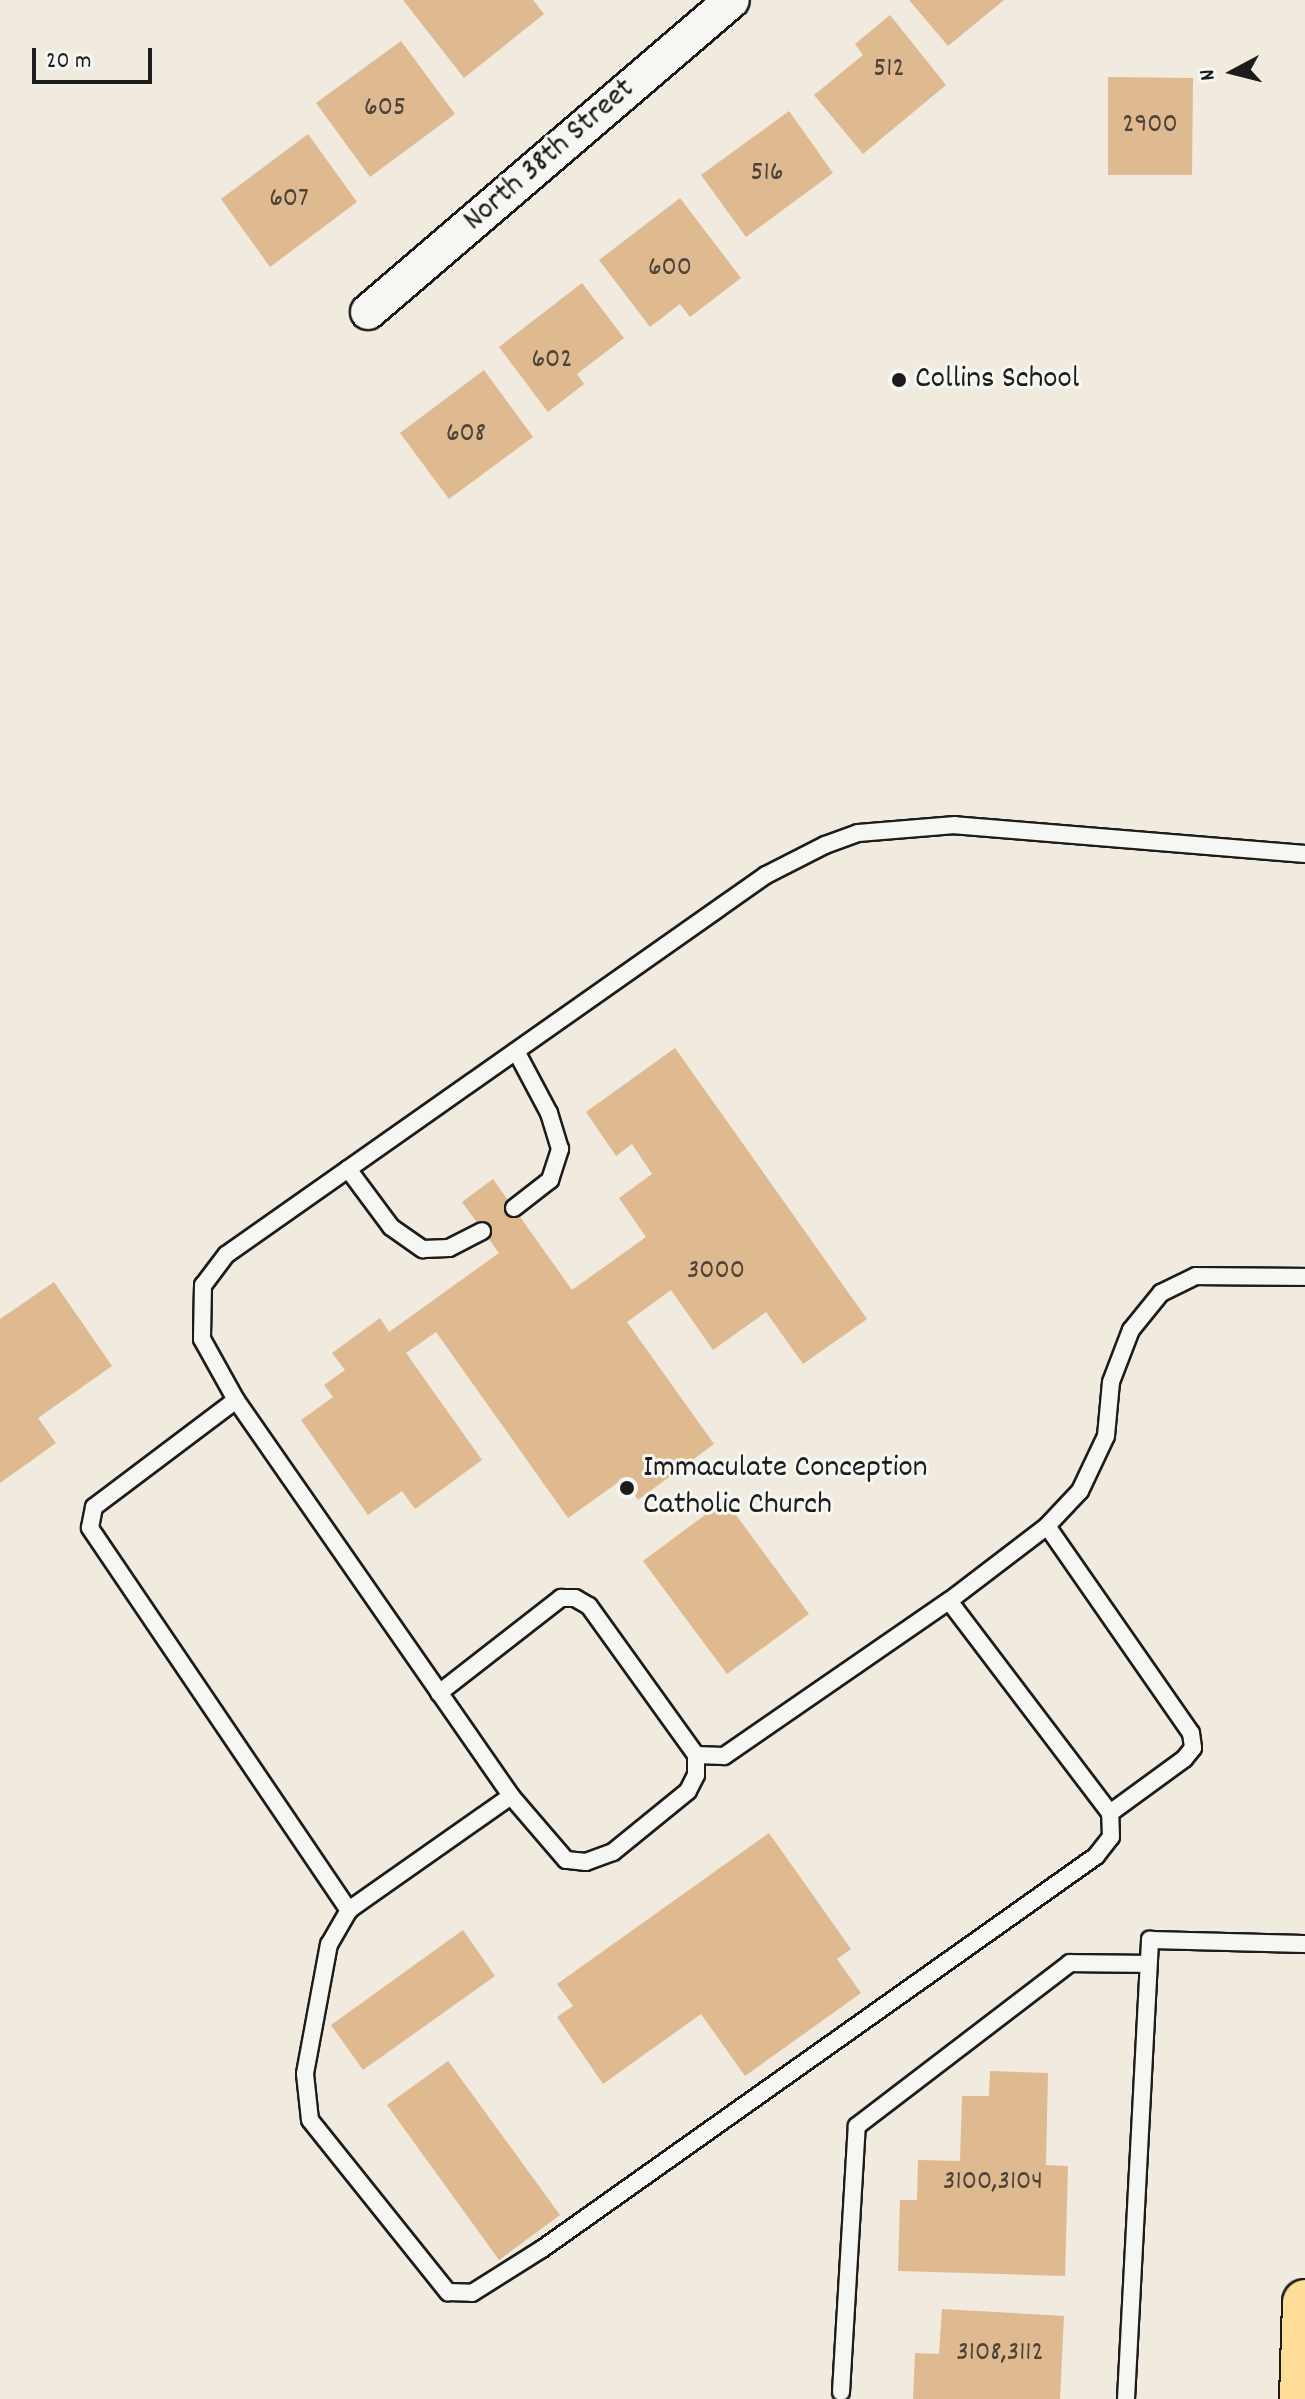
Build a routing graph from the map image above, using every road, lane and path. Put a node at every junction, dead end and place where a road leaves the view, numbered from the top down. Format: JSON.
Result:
{"nodes":[{"id":1,"x":732,"y":0,"type":"edge"},
{"id":2,"x":368,"y":312,"type":"dead end"},
{"id":3,"x":1305,"y":854,"type":"edge"},
{"id":4,"x":516,"y":1051,"type":"junction"},
{"id":5,"x":348,"y":1169,"type":"junction"},
{"id":6,"x":514,"y":1208,"type":"dead end"},
{"id":7,"x":482,"y":1231,"type":"dead end"},
{"id":8,"x":1305,"y":1277,"type":"edge"},
{"id":9,"x":236,"y":1400,"type":"junction"},
{"id":10,"x":1047,"y":1526,"type":"junction"},
{"id":11,"x":949,"y":1601,"type":"junction"},
{"id":12,"x":439,"y":1693,"type":"junction"},
{"id":13,"x":696,"y":1755,"type":"junction"},
{"id":14,"x":511,"y":1796,"type":"junction"},
{"id":15,"x":1110,"y":1813,"type":"junction"},
{"id":16,"x":349,"y":1910,"type":"junction"},
{"id":17,"x":1305,"y":1944,"type":"edge"},
{"id":18,"x":1148,"y":1964,"type":"junction"},
{"id":19,"x":1305,"y":2302,"type":"edge"},
{"id":20,"x":841,"y":2392,"type":"dead end"},
{"id":21,"x":1126,"y":2399,"type":"edge"},
{"id":22,"x":1302,"y":2399,"type":"edge"}],
"edges":[{"from":1,"to":2,"type":"street","name":"North 38th Street"},
{"from":3,"to":4,"type":"lane"},
{"from":4,"to":5,"type":"lane"},
{"from":4,"to":6,"type":"lane"},
{"from":5,"to":7,"type":"lane"},
{"from":5,"to":9,"type":"lane"},
{"from":8,"to":10,"type":"lane"},
{"from":9,"to":12,"type":"lane"},
{"from":9,"to":16,"type":"lane"},
{"from":10,"to":11,"type":"lane"},
{"from":10,"to":15,"type":"lane"},
{"from":11,"to":13,"type":"lane"},
{"from":11,"to":15,"type":"lane"},
{"from":12,"to":13,"type":"lane"},
{"from":12,"to":14,"type":"lane"},
{"from":13,"to":14,"type":"lane"},
{"from":14,"to":16,"type":"lane"},
{"from":15,"to":16,"type":"lane"},
{"from":17,"to":18,"type":"lane"},
{"from":18,"to":20,"type":"lane"},
{"from":18,"to":21,"type":"lane"},
{"from":19,"to":22,"type":"main road"}]}
